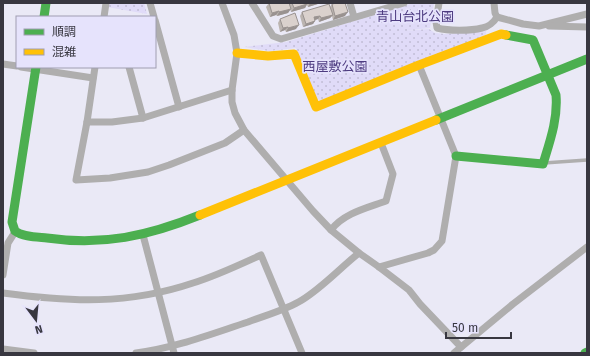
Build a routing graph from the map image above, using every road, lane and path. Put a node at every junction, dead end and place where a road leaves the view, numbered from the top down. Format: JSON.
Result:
{"nodes":[{"id":1,"x":46,"y":3,"type":"edge"},
{"id":2,"x":106,"y":3,"type":"edge"},
{"id":3,"x":150,"y":3,"type":"edge"},
{"id":4,"x":222,"y":3,"type":"edge"},
{"id":5,"x":252,"y":3,"type":"edge"},
{"id":6,"x":350,"y":3,"type":"edge"},
{"id":7,"x":404,"y":3,"type":"edge"},
{"id":8,"x":439,"y":3,"type":"edge"},
{"id":9,"x":494,"y":3,"type":"edge"},
{"id":10,"x":587,"y":14,"type":"edge"},
{"id":11,"x":44,"y":16,"type":"edge"},
{"id":12,"x":104,"y":16,"type":"edge"},
{"id":13,"x":154,"y":16,"type":"edge"},
{"id":14,"x":497,"y":17,"type":"junction"},
{"id":15,"x":354,"y":18,"type":"junction"},
{"id":16,"x":156,"y":22,"type":"edge"},
{"id":17,"x":539,"y":26,"type":"junction"},
{"id":18,"x":587,"y":27,"type":"edge"},
{"id":19,"x":237,"y":53,"type":"junction"},
{"id":20,"x":587,"y":59,"type":"edge"},
{"id":21,"x":3,"y":64,"type":"edge"},
{"id":22,"x":419,"y":65,"type":"junction"},
{"id":23,"x":16,"y":66,"type":"edge"},
{"id":24,"x":35,"y":68,"type":"edge"},
{"id":25,"x":95,"y":68,"type":"edge"},
{"id":26,"x":129,"y":68,"type":"edge"},
{"id":27,"x":548,"y":75,"type":"junction"},
{"id":28,"x":93,"y":78,"type":"junction"},
{"id":29,"x":232,"y":90,"type":"junction"},
{"id":30,"x":179,"y":107,"type":"junction"},
{"id":31,"x":143,"y":118,"type":"junction"},
{"id":32,"x":440,"y":118,"type":"junction"},
{"id":33,"x":87,"y":122,"type":"junction"},
{"id":34,"x":244,"y":130,"type":"junction"},
{"id":35,"x":381,"y":143,"type":"junction"},
{"id":36,"x":456,"y":156,"type":"junction"},
{"id":37,"x":587,"y":160,"type":"edge"},
{"id":38,"x":543,"y":164,"type":"junction"},
{"id":39,"x":288,"y":181,"type":"junction"},
{"id":40,"x":332,"y":230,"type":"junction"},
{"id":41,"x":15,"y":232,"type":"junction"},
{"id":42,"x":143,"y":235,"type":"junction"},
{"id":43,"x":587,"y":247,"type":"edge"},
{"id":44,"x":359,"y":253,"type":"junction"},
{"id":45,"x":379,"y":267,"type":"junction"},
{"id":46,"x":3,"y":275,"type":"edge"},
{"id":47,"x":3,"y":292,"type":"edge"},
{"id":48,"x":158,"y":292,"type":"junction"},
{"id":49,"x":284,"y":309,"type":"junction"},
{"id":50,"x":461,"y":347,"type":"junction"},
{"id":51,"x":3,"y":349,"type":"edge"},
{"id":52,"x":173,"y":350,"type":"edge"},
{"id":53,"x":34,"y":353,"type":"edge"},
{"id":54,"x":136,"y":353,"type":"edge"},
{"id":55,"x":302,"y":353,"type":"edge"},
{"id":56,"x":454,"y":353,"type":"edge"}],
"edges":[{"from":1,"to":11,"type":"street"},
{"from":2,"to":12,"type":"street"},
{"from":3,"to":13,"type":"street"},
{"from":4,"to":19,"type":"street"},
{"from":5,"to":15,"type":"street"},
{"from":6,"to":15,"type":"street"},
{"from":7,"to":15,"type":"street"},
{"from":8,"to":14,"type":"street"},
{"from":9,"to":14,"type":"street"},
{"from":10,"to":17,"type":"street"},
{"from":14,"to":17,"type":"street"},
{"from":16,"to":30,"type":"street"},
{"from":17,"to":18,"type":"street"},
{"from":19,"to":22,"type":"street"},
{"from":19,"to":29,"type":"street"},
{"from":20,"to":27,"type":"street"},
{"from":21,"to":23,"type":"street"},
{"from":22,"to":27,"type":"street"},
{"from":22,"to":32,"type":"street"},
{"from":24,"to":28,"type":"street"},
{"from":24,"to":41,"type":"street"},
{"from":25,"to":28,"type":"street"},
{"from":26,"to":31,"type":"street"},
{"from":27,"to":32,"type":"street"},
{"from":27,"to":38,"type":"street"},
{"from":28,"to":33,"type":"street"},
{"from":29,"to":30,"type":"street"},
{"from":29,"to":34,"type":"street"},
{"from":30,"to":31,"type":"street"},
{"from":31,"to":33,"type":"street"},
{"from":32,"to":35,"type":"street"},
{"from":32,"to":36,"type":"street"},
{"from":33,"to":34,"type":"street"},
{"from":34,"to":39,"type":"street"},
{"from":35,"to":39,"type":"street"},
{"from":35,"to":40,"type":"street"},
{"from":36,"to":38,"type":"street"},
{"from":36,"to":45,"type":"street"},
{"from":37,"to":38,"type":"lane"},
{"from":39,"to":40,"type":"street"},
{"from":39,"to":42,"type":"street"},
{"from":40,"to":44,"type":"street"},
{"from":41,"to":42,"type":"street"},
{"from":41,"to":46,"type":"street"},
{"from":42,"to":48,"type":"street"},
{"from":43,"to":50,"type":"street"},
{"from":44,"to":45,"type":"street"},
{"from":44,"to":49,"type":"street"},
{"from":45,"to":50,"type":"street"},
{"from":47,"to":48,"type":"street"},
{"from":48,"to":49,"type":"street"},
{"from":48,"to":52,"type":"street"},
{"from":49,"to":52,"type":"street"},
{"from":49,"to":55,"type":"street"},
{"from":50,"to":56,"type":"street"},
{"from":51,"to":53,"type":"street"},
{"from":52,"to":54,"type":"street"}]}
